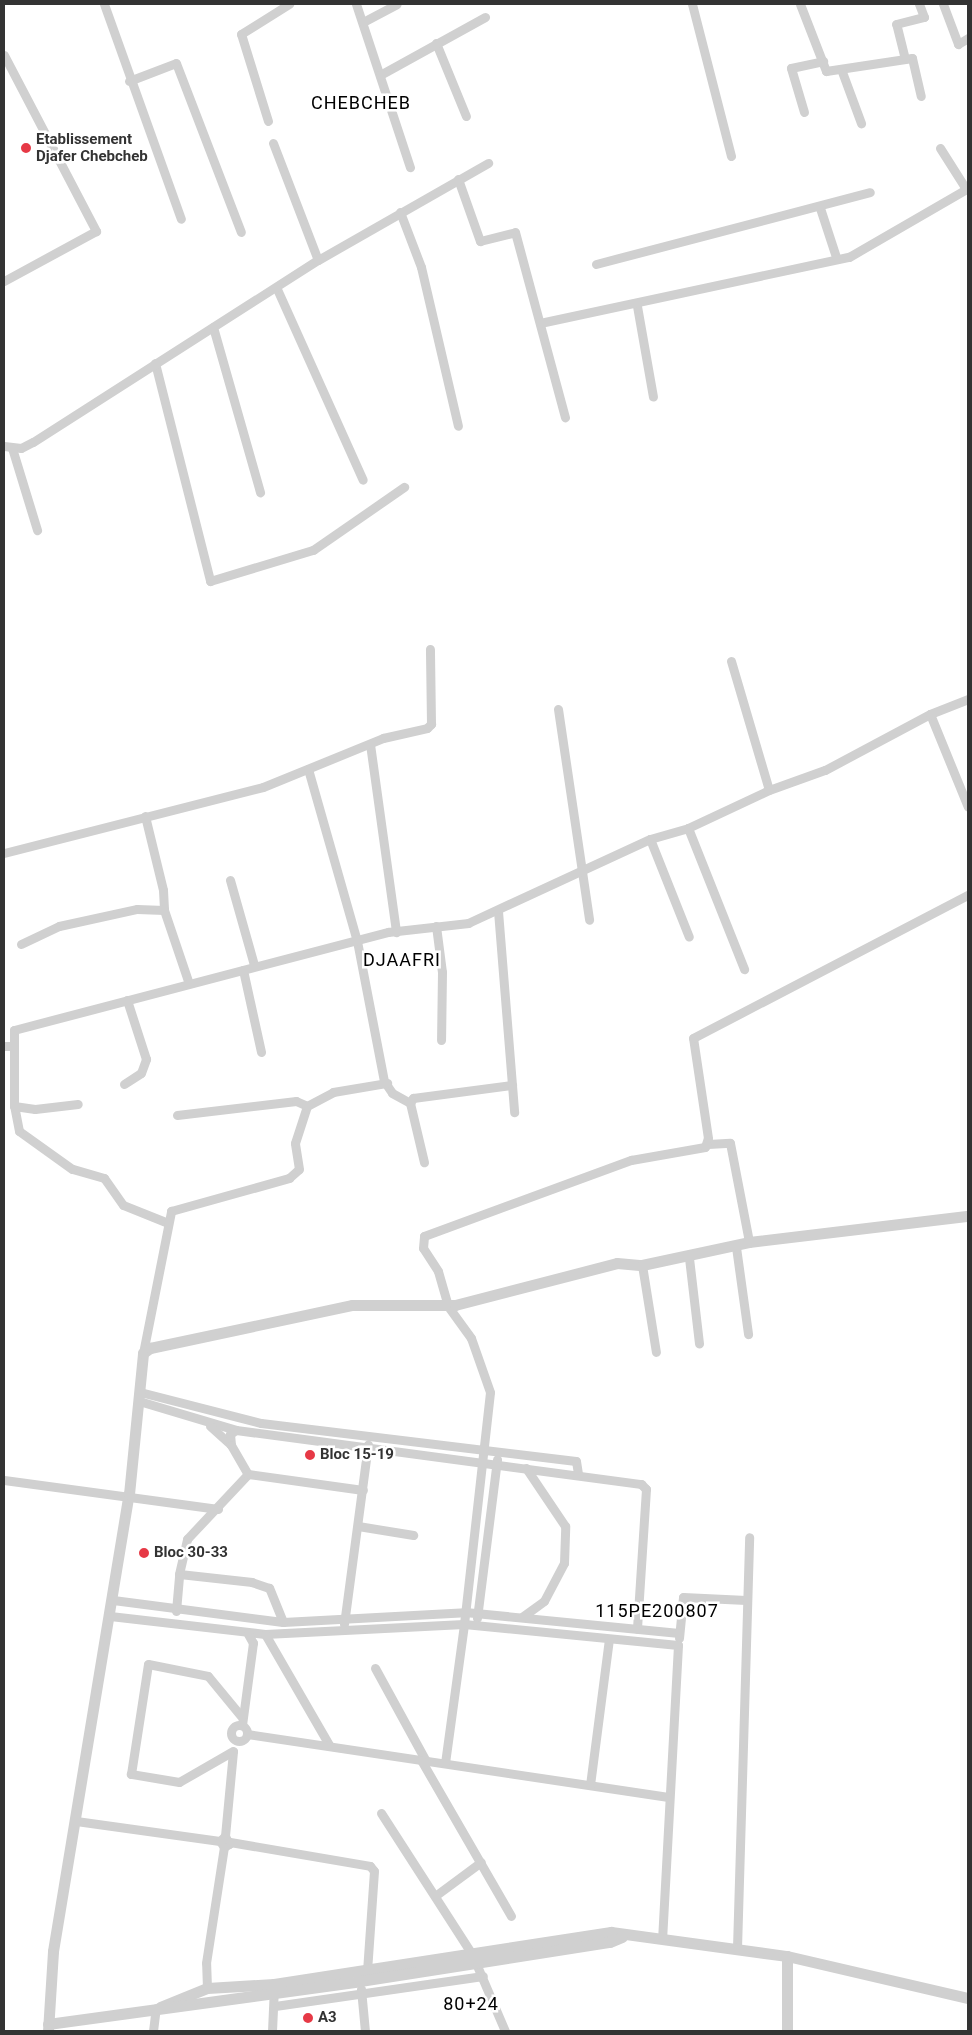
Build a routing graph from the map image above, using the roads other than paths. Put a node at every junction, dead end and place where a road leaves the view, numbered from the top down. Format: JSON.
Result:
{"nodes":[{"id":1,"x":104,"y":4,"type":"edge"},
{"id":2,"x":289,"y":4,"type":"edge"},
{"id":3,"x":356,"y":4,"type":"edge"},
{"id":4,"x":397,"y":4,"type":"edge"},
{"id":5,"x":692,"y":4,"type":"edge"},
{"id":6,"x":800,"y":4,"type":"edge"},
{"id":7,"x":919,"y":4,"type":"edge"},
{"id":8,"x":943,"y":4,"type":"edge"},
{"id":9,"x":485,"y":17,"type":"dead end"},
{"id":10,"x":363,"y":22,"type":"junction"},
{"id":11,"x":968,"y":40,"type":"edge"},
{"id":12,"x":436,"y":43,"type":"junction"},
{"id":13,"x":4,"y":55,"type":"edge"},
{"id":14,"x":905,"y":59,"type":"junction"},
{"id":15,"x":823,"y":61,"type":"junction"},
{"id":16,"x":841,"y":69,"type":"junction"},
{"id":17,"x":380,"y":75,"type":"junction"},
{"id":18,"x":129,"y":81,"type":"junction"},
{"id":19,"x":921,"y":96,"type":"dead end"},
{"id":20,"x":804,"y":112,"type":"dead end"},
{"id":21,"x":466,"y":116,"type":"dead end"},
{"id":22,"x":268,"y":122,"type":"dead end"},
{"id":23,"x":861,"y":123,"type":"dead end"},
{"id":24,"x":273,"y":143,"type":"dead end"},
{"id":25,"x":940,"y":148,"type":"dead end"},
{"id":26,"x":731,"y":156,"type":"dead end"},
{"id":27,"x":488,"y":163,"type":"dead end"},
{"id":28,"x":410,"y":167,"type":"dead end"},
{"id":29,"x":458,"y":178,"type":"junction"},
{"id":30,"x":967,"y":189,"type":"edge"},
{"id":31,"x":870,"y":192,"type":"dead end"},
{"id":32,"x":820,"y":208,"type":"junction"},
{"id":33,"x":400,"y":212,"type":"junction"},
{"id":34,"x":181,"y":219,"type":"dead end"},
{"id":35,"x":241,"y":232,"type":"dead end"},
{"id":36,"x":836,"y":258,"type":"junction"},
{"id":37,"x":318,"y":260,"type":"junction"},
{"id":38,"x":596,"y":264,"type":"dead end"},
{"id":39,"x":4,"y":281,"type":"edge"},
{"id":40,"x":277,"y":289,"type":"junction"},
{"id":41,"x":637,"y":306,"type":"junction"},
{"id":42,"x":540,"y":323,"type":"junction"},
{"id":43,"x":213,"y":328,"type":"junction"},
{"id":44,"x":155,"y":363,"type":"junction"},
{"id":45,"x":653,"y":397,"type":"dead end"},
{"id":46,"x":565,"y":417,"type":"dead end"},
{"id":47,"x":458,"y":426,"type":"dead end"},
{"id":48,"x":8,"y":447,"type":"edge"},
{"id":49,"x":363,"y":480,"type":"dead end"},
{"id":50,"x":404,"y":486,"type":"dead end"},
{"id":51,"x":260,"y":492,"type":"dead end"},
{"id":52,"x":36,"y":530,"type":"dead end"},
{"id":53,"x":430,"y":648,"type":"dead end"},
{"id":54,"x":731,"y":661,"type":"dead end"},
{"id":55,"x":968,"y":699,"type":"edge"},
{"id":56,"x":558,"y":709,"type":"dead end"},
{"id":57,"x":930,"y":714,"type":"junction"},
{"id":58,"x":370,"y":744,"type":"junction"},
{"id":59,"x":308,"y":769,"type":"junction"},
{"id":60,"x":769,"y":790,"type":"junction"},
{"id":61,"x":968,"y":807,"type":"edge"},
{"id":62,"x":145,"y":816,"type":"junction"},
{"id":63,"x":688,"y":828,"type":"junction"},
{"id":64,"x":650,"y":838,"type":"junction"},
{"id":65,"x":4,"y":853,"type":"edge"},
{"id":66,"x":581,"y":871,"type":"junction"},
{"id":67,"x":230,"y":880,"type":"dead end"},
{"id":68,"x":968,"y":894,"type":"edge"},
{"id":69,"x":164,"y":910,"type":"junction"},
{"id":70,"x":498,"y":911,"type":"junction"},
{"id":71,"x":590,"y":920,"type":"dead end"},
{"id":72,"x":436,"y":926,"type":"junction"},
{"id":73,"x":396,"y":932,"type":"junction"},
{"id":74,"x":689,"y":937,"type":"dead end"},
{"id":75,"x":356,"y":941,"type":"junction"},
{"id":76,"x":21,"y":944,"type":"dead end"},
{"id":77,"x":254,"y":965,"type":"junction"},
{"id":78,"x":744,"y":969,"type":"dead end"},
{"id":79,"x":243,"y":970,"type":"junction"},
{"id":80,"x":188,"y":981,"type":"junction"},
{"id":81,"x":127,"y":1000,"type":"junction"},
{"id":82,"x":441,"y":1040,"type":"dead end"},
{"id":83,"x":4,"y":1046,"type":"edge"},
{"id":84,"x":14,"y":1046,"type":"junction"},
{"id":85,"x":261,"y":1052,"type":"dead end"},
{"id":86,"x":387,"y":1083,"type":"junction"},
{"id":87,"x":124,"y":1084,"type":"dead end"},
{"id":88,"x":512,"y":1086,"type":"junction"},
{"id":89,"x":410,"y":1103,"type":"junction"},
{"id":90,"x":78,"y":1104,"type":"dead end"},
{"id":91,"x":14,"y":1106,"type":"junction"},
{"id":92,"x":307,"y":1106,"type":"junction"},
{"id":93,"x":514,"y":1112,"type":"dead end"},
{"id":94,"x":177,"y":1115,"type":"dead end"},
{"id":95,"x":708,"y":1144,"type":"junction"},
{"id":96,"x":424,"y":1162,"type":"dead end"},
{"id":97,"x":968,"y":1216,"type":"edge"},
{"id":98,"x":168,"y":1223,"type":"junction"},
{"id":99,"x":749,"y":1242,"type":"junction"},
{"id":100,"x":736,"y":1247,"type":"junction"},
{"id":101,"x":689,"y":1258,"type":"junction"},
{"id":102,"x":642,"y":1265,"type":"junction"},
{"id":103,"x":448,"y":1306,"type":"junction"},
{"id":104,"x":748,"y":1334,"type":"dead end"},
{"id":105,"x":699,"y":1343,"type":"dead end"},
{"id":106,"x":656,"y":1352,"type":"dead end"},
{"id":107,"x":143,"y":1353,"type":"junction"},
{"id":108,"x":139,"y":1397,"type":"junction"},
{"id":109,"x":192,"y":1417,"type":"junction"},
{"id":110,"x":236,"y":1430,"type":"junction"},
{"id":111,"x":231,"y":1445,"type":"junction"},
{"id":112,"x":368,"y":1445,"type":"junction"},
{"id":113,"x":484,"y":1449,"type":"junction"},
{"id":114,"x":498,"y":1451,"type":"junction"},
{"id":115,"x":483,"y":1462,"type":"junction"},
{"id":116,"x":496,"y":1464,"type":"junction"},
{"id":117,"x":526,"y":1468,"type":"junction"},
{"id":118,"x":248,"y":1474,"type":"junction"},
{"id":119,"x":578,"y":1474,"type":"junction"},
{"id":120,"x":4,"y":1480,"type":"edge"},
{"id":121,"x":363,"y":1490,"type":"junction"},
{"id":122,"x":130,"y":1494,"type":"junction"},
{"id":123,"x":218,"y":1509,"type":"junction"},
{"id":124,"x":358,"y":1526,"type":"junction"},
{"id":125,"x":413,"y":1535,"type":"dead end"},
{"id":126,"x":749,"y":1537,"type":"dead end"},
{"id":127,"x":179,"y":1574,"type":"junction"},
{"id":128,"x":113,"y":1600,"type":"junction"},
{"id":129,"x":746,"y":1600,"type":"junction"},
{"id":130,"x":176,"y":1611,"type":"junction"},
{"id":131,"x":465,"y":1612,"type":"junction"},
{"id":132,"x":477,"y":1612,"type":"junction"},
{"id":133,"x":110,"y":1616,"type":"junction"},
{"id":134,"x":346,"y":1618,"type":"junction"},
{"id":135,"x":522,"y":1618,"type":"junction"},
{"id":136,"x":283,"y":1622,"type":"junction"},
{"id":137,"x":464,"y":1624,"type":"junction"},
{"id":138,"x":476,"y":1625,"type":"junction"},
{"id":139,"x":343,"y":1629,"type":"junction"},
{"id":140,"x":637,"y":1629,"type":"junction"},
{"id":141,"x":679,"y":1633,"type":"junction"},
{"id":142,"x":248,"y":1634,"type":"junction"},
{"id":143,"x":265,"y":1634,"type":"junction"},
{"id":144,"x":610,"y":1639,"type":"junction"},
{"id":145,"x":678,"y":1645,"type":"junction"},
{"id":146,"x":374,"y":1668,"type":"dead end"},
{"id":147,"x":241,"y":1721,"type":"junction"},
{"id":148,"x":247,"y":1734,"type":"junction"},
{"id":149,"x":236,"y":1741,"type":"junction"},
{"id":150,"x":329,"y":1745,"type":"junction"},
{"id":151,"x":233,"y":1751,"type":"junction"},
{"id":152,"x":424,"y":1760,"type":"junction"},
{"id":153,"x":445,"y":1763,"type":"junction"},
{"id":154,"x":590,"y":1785,"type":"junction"},
{"id":155,"x":668,"y":1797,"type":"junction"},
{"id":156,"x":381,"y":1813,"type":"dead end"},
{"id":157,"x":76,"y":1821,"type":"junction"},
{"id":158,"x":225,"y":1842,"type":"junction"},
{"id":159,"x":481,"y":1862,"type":"junction"},
{"id":160,"x":435,"y":1896,"type":"junction"},
{"id":161,"x":512,"y":1916,"type":"dead end"},
{"id":162,"x":662,"y":1938,"type":"junction"},
{"id":163,"x":737,"y":1948,"type":"junction"},
{"id":164,"x":787,"y":1956,"type":"junction"},
{"id":165,"x":474,"y":1957,"type":"junction"},
{"id":166,"x":367,"y":1970,"type":"junction"},
{"id":167,"x":483,"y":1976,"type":"junction"},
{"id":168,"x":360,"y":1981,"type":"junction"},
{"id":169,"x":211,"y":1988,"type":"junction"},
{"id":170,"x":274,"y":1989,"type":"junction"},
{"id":171,"x":195,"y":1992,"type":"junction"},
{"id":172,"x":361,"y":1993,"type":"junction"},
{"id":173,"x":968,"y":1998,"type":"edge"},
{"id":174,"x":215,"y":2002,"type":"junction"},
{"id":175,"x":198,"y":2004,"type":"junction"},
{"id":176,"x":275,"y":2006,"type":"junction"},
{"id":177,"x":158,"y":2008,"type":"junction"},
{"id":178,"x":48,"y":2027,"type":"edge"},
{"id":179,"x":153,"y":2031,"type":"edge"},
{"id":180,"x":272,"y":2031,"type":"edge"},
{"id":181,"x":366,"y":2031,"type":"edge"},
{"id":182,"x":505,"y":2031,"type":"edge"},
{"id":183,"x":787,"y":2031,"type":"edge"}],
"edges":[{"from":1,"to":18,"type":"street"},
{"from":2,"to":22,"type":"street"},
{"from":3,"to":10,"type":"street"},
{"from":4,"to":10,"type":"street"},
{"from":5,"to":26,"type":"street"},
{"from":6,"to":15,"type":"street"},
{"from":7,"to":14,"type":"street"},
{"from":8,"to":11,"type":"street"},
{"from":9,"to":12,"type":"street"},
{"from":10,"to":17,"type":"street"},
{"from":12,"to":17,"type":"street"},
{"from":12,"to":21,"type":"street"},
{"from":13,"to":39,"type":"street"},
{"from":14,"to":16,"type":"street"},
{"from":14,"to":19,"type":"street"},
{"from":15,"to":16,"type":"street"},
{"from":15,"to":20,"type":"street"},
{"from":16,"to":23,"type":"street"},
{"from":17,"to":28,"type":"street"},
{"from":18,"to":34,"type":"street"},
{"from":18,"to":35,"type":"street"},
{"from":24,"to":37,"type":"street"},
{"from":25,"to":30,"type":"street"},
{"from":27,"to":29,"type":"street"},
{"from":29,"to":33,"type":"street"},
{"from":29,"to":42,"type":"street"},
{"from":30,"to":36,"type":"street"},
{"from":31,"to":32,"type":"street"},
{"from":32,"to":36,"type":"street"},
{"from":32,"to":38,"type":"street"},
{"from":33,"to":37,"type":"street"},
{"from":33,"to":47,"type":"street"},
{"from":36,"to":41,"type":"street"},
{"from":37,"to":40,"type":"street"},
{"from":40,"to":43,"type":"street"},
{"from":40,"to":49,"type":"street"},
{"from":41,"to":42,"type":"street"},
{"from":41,"to":45,"type":"street"},
{"from":42,"to":46,"type":"street"},
{"from":43,"to":44,"type":"street"},
{"from":43,"to":51,"type":"street"},
{"from":44,"to":48,"type":"street"},
{"from":44,"to":50,"type":"street"},
{"from":48,"to":52,"type":"street"},
{"from":53,"to":58,"type":"street"},
{"from":54,"to":60,"type":"street"},
{"from":55,"to":57,"type":"street"},
{"from":56,"to":66,"type":"street"},
{"from":57,"to":60,"type":"street"},
{"from":57,"to":61,"type":"street"},
{"from":58,"to":59,"type":"street"},
{"from":58,"to":73,"type":"street"},
{"from":59,"to":62,"type":"street"},
{"from":59,"to":75,"type":"street"},
{"from":60,"to":63,"type":"street"},
{"from":62,"to":65,"type":"street"},
{"from":62,"to":69,"type":"street"},
{"from":63,"to":64,"type":"street"},
{"from":63,"to":78,"type":"street"},
{"from":64,"to":66,"type":"street"},
{"from":64,"to":74,"type":"street"},
{"from":66,"to":70,"type":"street"},
{"from":66,"to":71,"type":"street"},
{"from":67,"to":77,"type":"street"},
{"from":68,"to":95,"type":"street"},
{"from":69,"to":76,"type":"street"},
{"from":69,"to":80,"type":"street"},
{"from":70,"to":72,"type":"street"},
{"from":70,"to":88,"type":"street"},
{"from":72,"to":73,"type":"street"},
{"from":72,"to":82,"type":"street"},
{"from":73,"to":75,"type":"street"},
{"from":75,"to":77,"type":"street"},
{"from":75,"to":86,"type":"street"},
{"from":77,"to":79,"type":"street"},
{"from":79,"to":80,"type":"street"},
{"from":79,"to":85,"type":"street"},
{"from":80,"to":81,"type":"street"},
{"from":81,"to":84,"type":"street"},
{"from":81,"to":87,"type":"street"},
{"from":83,"to":84,"type":"street"},
{"from":84,"to":91,"type":"street"},
{"from":86,"to":89,"type":"street"},
{"from":86,"to":92,"type":"street"},
{"from":88,"to":89,"type":"street"},
{"from":88,"to":93,"type":"street"},
{"from":89,"to":96,"type":"street"},
{"from":90,"to":91,"type":"street"},
{"from":91,"to":98,"type":"street"},
{"from":92,"to":94,"type":"street"},
{"from":92,"to":98,"type":"street"},
{"from":95,"to":99,"type":"street"},
{"from":95,"to":103,"type":"street"},
{"from":97,"to":99,"type":"street"},
{"from":98,"to":107,"type":"street"},
{"from":99,"to":100,"type":"street"},
{"from":100,"to":101,"type":"street"},
{"from":100,"to":104,"type":"street"},
{"from":101,"to":102,"type":"street"},
{"from":101,"to":105,"type":"street"},
{"from":102,"to":103,"type":"street"},
{"from":102,"to":106,"type":"street"},
{"from":103,"to":107,"type":"street"},
{"from":103,"to":113,"type":"street"},
{"from":107,"to":108,"type":"street"},
{"from":108,"to":109,"type":"street"},
{"from":108,"to":113,"type":"street"},
{"from":108,"to":122,"type":"street"},
{"from":109,"to":110,"type":"street"},
{"from":109,"to":111,"type":"street"},
{"from":110,"to":111,"type":"street"},
{"from":110,"to":112,"type":"street"},
{"from":111,"to":118,"type":"street"},
{"from":112,"to":115,"type":"street"},
{"from":112,"to":121,"type":"street"},
{"from":113,"to":114,"type":"street"},
{"from":113,"to":115,"type":"street"},
{"from":114,"to":116,"type":"street"},
{"from":114,"to":119,"type":"street"},
{"from":115,"to":116,"type":"street"},
{"from":115,"to":131,"type":"street"},
{"from":116,"to":117,"type":"street"},
{"from":116,"to":132,"type":"street"},
{"from":117,"to":119,"type":"street"},
{"from":117,"to":135,"type":"street"},
{"from":118,"to":121,"type":"street"},
{"from":118,"to":123,"type":"street"},
{"from":119,"to":140,"type":"street"},
{"from":120,"to":122,"type":"street"},
{"from":121,"to":124,"type":"street"},
{"from":122,"to":123,"type":"street"},
{"from":122,"to":128,"type":"street"},
{"from":123,"to":127,"type":"street"},
{"from":124,"to":125,"type":"street"},
{"from":124,"to":134,"type":"street"},
{"from":126,"to":129,"type":"street"},
{"from":127,"to":130,"type":"street"},
{"from":127,"to":136,"type":"street"},
{"from":128,"to":130,"type":"street"},
{"from":128,"to":133,"type":"street"},
{"from":129,"to":141,"type":"street"},
{"from":129,"to":163,"type":"street"},
{"from":130,"to":136,"type":"street"},
{"from":131,"to":132,"type":"street"},
{"from":131,"to":134,"type":"street"},
{"from":131,"to":137,"type":"street"},
{"from":132,"to":135,"type":"street"},
{"from":132,"to":138,"type":"street"},
{"from":133,"to":142,"type":"street"},
{"from":133,"to":157,"type":"street"},
{"from":134,"to":136,"type":"street"},
{"from":134,"to":139,"type":"street"},
{"from":135,"to":140,"type":"street"},
{"from":137,"to":138,"type":"street"},
{"from":137,"to":139,"type":"street"},
{"from":137,"to":153,"type":"street"},
{"from":138,"to":144,"type":"street"},
{"from":139,"to":143,"type":"street"},
{"from":140,"to":141,"type":"street"},
{"from":141,"to":145,"type":"street"},
{"from":142,"to":143,"type":"street"},
{"from":142,"to":147,"type":"street"},
{"from":143,"to":150,"type":"street"},
{"from":144,"to":145,"type":"street"},
{"from":144,"to":154,"type":"street"},
{"from":145,"to":155,"type":"street"},
{"from":146,"to":152,"type":"street"},
{"from":147,"to":148,"type":"street"},
{"from":147,"to":149,"type":"street"},
{"from":147,"to":151,"type":"street"},
{"from":148,"to":149,"type":"street"},
{"from":148,"to":150,"type":"street"},
{"from":149,"to":151,"type":"street"},
{"from":150,"to":152,"type":"street"},
{"from":151,"to":158,"type":"street"},
{"from":152,"to":153,"type":"street"},
{"from":152,"to":159,"type":"street"},
{"from":153,"to":154,"type":"street"},
{"from":154,"to":155,"type":"street"},
{"from":155,"to":162,"type":"street"},
{"from":156,"to":160,"type":"street"},
{"from":157,"to":158,"type":"street"},
{"from":157,"to":178,"type":"street"},
{"from":158,"to":166,"type":"street"},
{"from":158,"to":169,"type":"street"},
{"from":159,"to":160,"type":"street"},
{"from":159,"to":161,"type":"street"},
{"from":160,"to":165,"type":"street"},
{"from":162,"to":163,"type":"street"},
{"from":162,"to":165,"type":"street"},
{"from":163,"to":164,"type":"street"},
{"from":164,"to":173,"type":"street"},
{"from":164,"to":183,"type":"street"},
{"from":165,"to":166,"type":"street"},
{"from":165,"to":167,"type":"street"},
{"from":165,"to":168,"type":"street"},
{"from":166,"to":170,"type":"street"},
{"from":167,"to":172,"type":"street"},
{"from":167,"to":182,"type":"street"},
{"from":168,"to":170,"type":"street"},
{"from":168,"to":172,"type":"street"},
{"from":169,"to":170,"type":"street"},
{"from":169,"to":171,"type":"street"},
{"from":169,"to":174,"type":"street"},
{"from":170,"to":174,"type":"street"},
{"from":170,"to":176,"type":"street"},
{"from":171,"to":175,"type":"street"},
{"from":171,"to":177,"type":"street"},
{"from":172,"to":176,"type":"street"},
{"from":172,"to":181,"type":"street"},
{"from":174,"to":175,"type":"street"},
{"from":175,"to":177,"type":"street"},
{"from":176,"to":180,"type":"street"},
{"from":177,"to":178,"type":"street"},
{"from":177,"to":179,"type":"street"}]}
